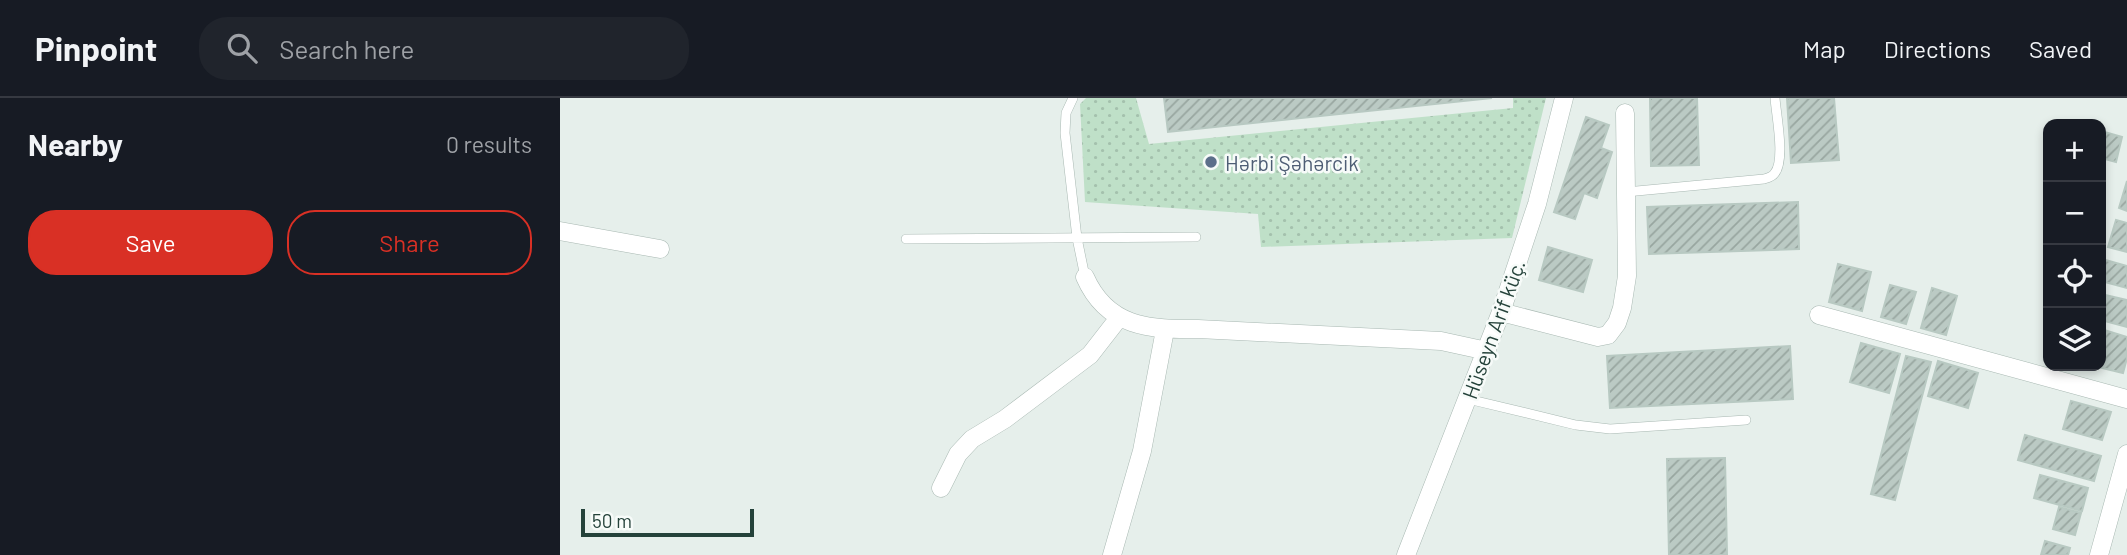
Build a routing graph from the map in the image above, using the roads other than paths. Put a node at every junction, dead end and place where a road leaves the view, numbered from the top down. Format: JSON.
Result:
{"nodes":[{"id":1,"x":1073,"y":98,"type":"edge"},
{"id":2,"x":1564,"y":98,"type":"edge"},
{"id":3,"x":1775,"y":98,"type":"edge"},
{"id":4,"x":1625,"y":113,"type":"dead end"},
{"id":5,"x":1626,"y":192,"type":"junction"},
{"id":6,"x":560,"y":231,"type":"edge"},
{"id":7,"x":1196,"y":237,"type":"dead end"},
{"id":8,"x":1077,"y":238,"type":"junction"},
{"id":9,"x":906,"y":239,"type":"dead end"},
{"id":10,"x":660,"y":249,"type":"dead end"},
{"id":11,"x":1086,"y":277,"type":"joint"},
{"id":12,"x":1502,"y":312,"type":"junction"},
{"id":13,"x":1819,"y":316,"type":"dead end"},
{"id":14,"x":1118,"y":319,"type":"junction"},
{"id":15,"x":1164,"y":330,"type":"junction"},
{"id":16,"x":1488,"y":351,"type":"junction"},
{"id":17,"x":1468,"y":399,"type":"junction"},
{"id":18,"x":2127,"y":399,"type":"edge"},
{"id":19,"x":1746,"y":421,"type":"dead end"},
{"id":20,"x":2127,"y":454,"type":"edge"},
{"id":21,"x":941,"y":488,"type":"dead end"},
{"id":22,"x":1112,"y":555,"type":"edge"},
{"id":23,"x":1406,"y":555,"type":"edge"},
{"id":24,"x":2099,"y":555,"type":"edge"}],
"edges":[{"from":1,"to":8,"type":"lane"},
{"from":2,"to":12,"type":"street","name":"Hüseyn Arif küç."},
{"from":3,"to":5,"type":"lane"},
{"from":4,"to":5,"type":"street"},
{"from":5,"to":12,"type":"street"},
{"from":6,"to":10,"type":"street"},
{"from":7,"to":8,"type":"lane"},
{"from":8,"to":9,"type":"lane"},
{"from":8,"to":11,"type":"lane"},
{"from":11,"to":14,"type":"street"},
{"from":12,"to":16,"type":"street","name":"Hüseyn Arif küç."},
{"from":13,"to":18,"type":"street"},
{"from":14,"to":15,"type":"street"},
{"from":14,"to":21,"type":"street"},
{"from":15,"to":16,"type":"street"},
{"from":15,"to":22,"type":"street"},
{"from":16,"to":17,"type":"street","name":"Hüseyn Arif küç."},
{"from":17,"to":19,"type":"lane"},
{"from":17,"to":23,"type":"street","name":"Hüseyn Arif küç."},
{"from":20,"to":24,"type":"street"}]}
